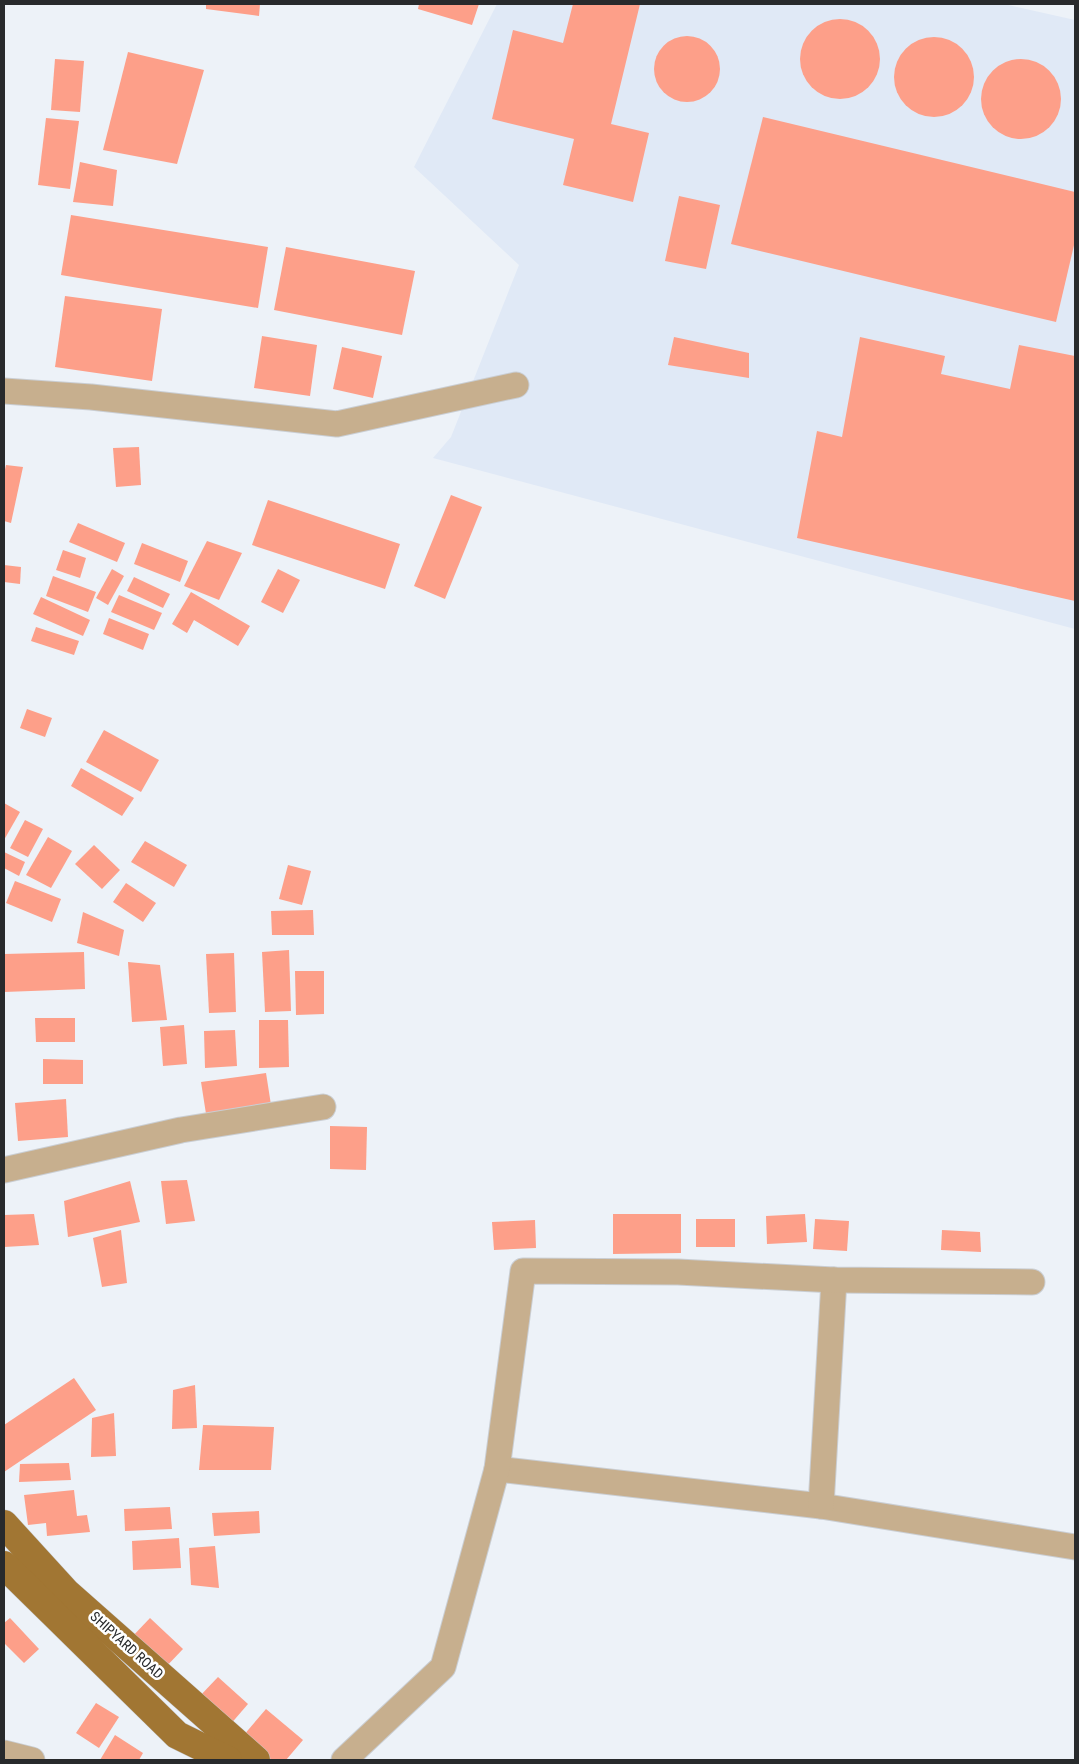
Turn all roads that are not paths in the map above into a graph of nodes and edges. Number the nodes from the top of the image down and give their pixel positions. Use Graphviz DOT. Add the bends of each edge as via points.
graph roads {
  1 [pos="516,385"];
  2 [pos="4,391"];
  3 [pos="323,1107"];
  4 [pos="4,1170"];
  5 [pos="834,1280"];
  6 [pos="1032,1282"];
  7 [pos="497,1469"];
  8 [pos="821,1506"];
  9 [pos="4,1524"];
  10 [pos="1075,1547"];
  11 [pos="4,1565"];
  12 [pos="4,1754"];
  13 [pos="32,1760"];
  14 [pos="228,1760"];
  15 [pos="256,1760"];
  16 [pos="344,1760"];
  1 -- 2 [label="street" via="337,424 91,397"];
  3 -- 4 [label="street" via="181,1130"];
  5 -- 6 [label="street"];
  5 -- 7 [label="street" via="678,1272 523,1271"];
  5 -- 8 [label="street"];
  7 -- 8 [label="street"];
  7 -- 16 [label="street" via="443,1667"];
  8 -- 10 [label="street"];
  9 -- 15 [label="main road, SHIPYARD ROAD" via="66,1592"];
  11 -- 14 [label="main road, SHIPYARD ROAD" via="177,1736"];
  12 -- 13 [label="street"];
}
